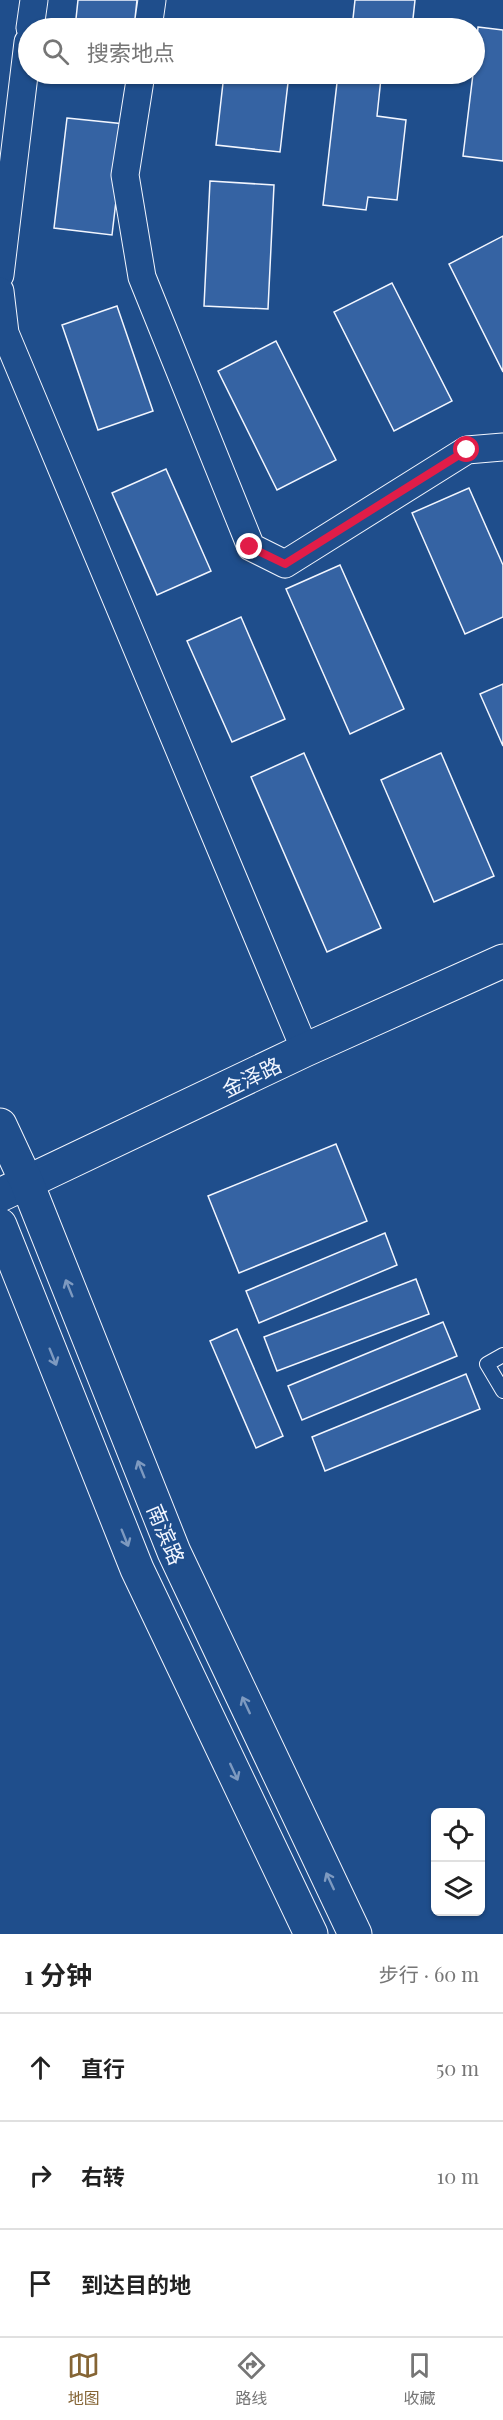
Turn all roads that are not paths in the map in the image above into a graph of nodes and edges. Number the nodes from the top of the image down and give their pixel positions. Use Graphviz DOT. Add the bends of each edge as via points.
graph roads {
  1 [pos="34,0"];
  2 [pos="152,0"];
  3 [pos="31,18"];
  4 [pos="149,18"];
  5 [pos="23,84"];
  6 [pos="140,84"];
  7 [pos="0,275"];
  8 [pos="0,291"];
  9 [pos="503,447"];
  10 [pos="503,961"];
  11 [pos="305,1050"];
  12 [pos="0,1125"];
  13 [pos="13,1189"];
  14 [pos="0,1225"];
  15 [pos="503,1355"];
  16 [pos="503,1391"];
  17 [pos="310,1934"];
  18 [pos="355,1934"];
  1 -- 3 [label="street"];
  2 -- 4 [label="street"];
  5 -- 7 [label="street"];
  6 -- 9 [label="street" via="126,175 142,277 250,547 285,564 467,450"];
  8 -- 11 [label="street" via="5,333"];
  10 -- 11 [label="main road, 金泽路"];
  11 -- 13 [label="main road, 金泽路"];
  12 -- 13 [label="main road, 南滨路"];
  18 -- 13 [label="main road, 南滨路, one-way" via="174,1552"];
  14 -- 17 [label="main road, 南滨路, one-way" via="137,1569"];
  15 -- 16 [label="lane" via="487,1364"];
}
